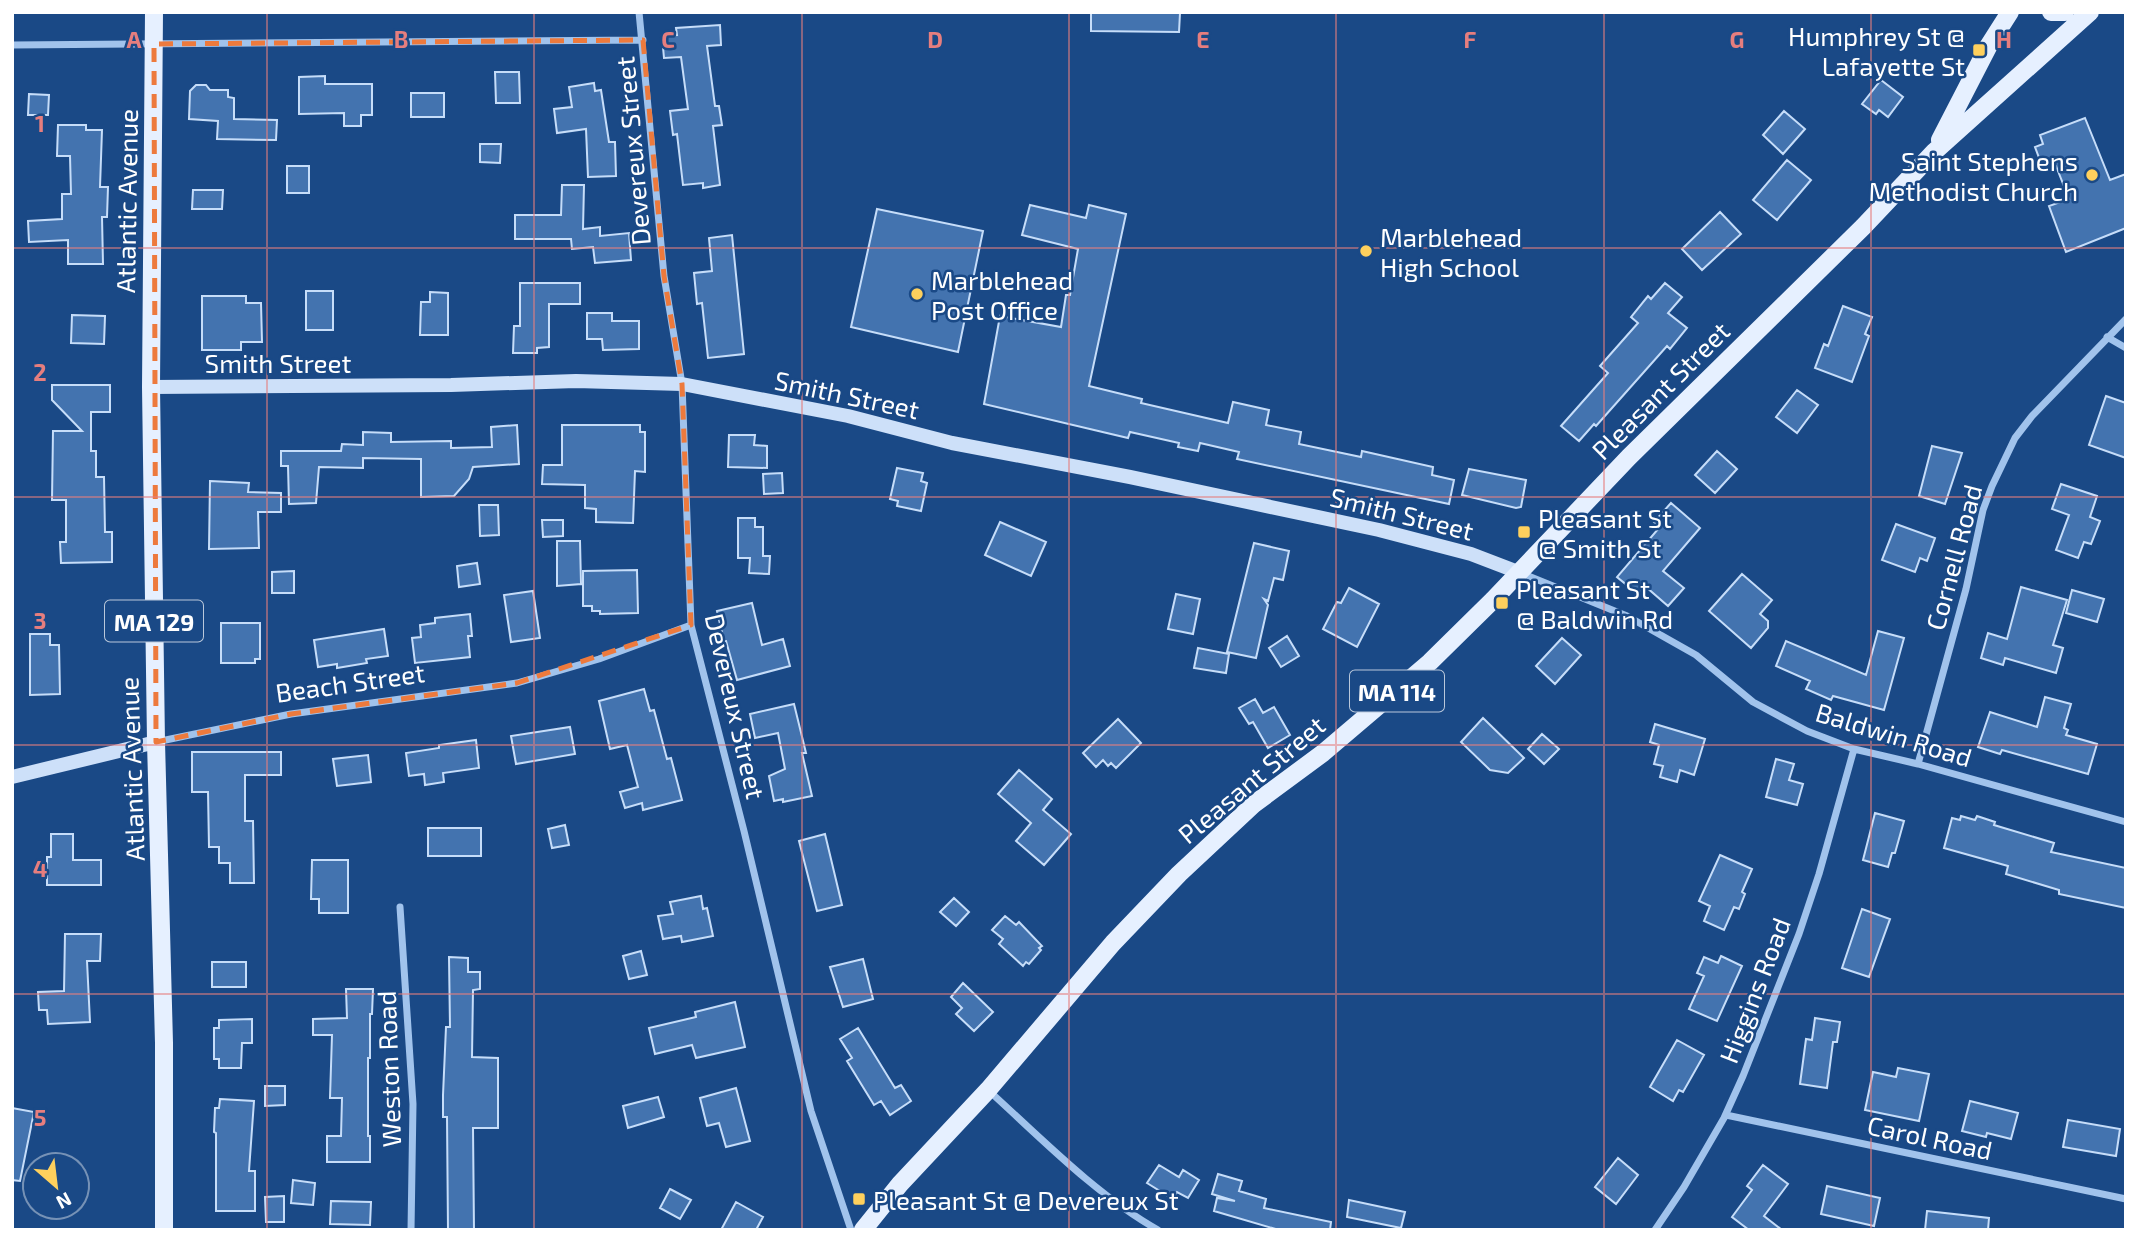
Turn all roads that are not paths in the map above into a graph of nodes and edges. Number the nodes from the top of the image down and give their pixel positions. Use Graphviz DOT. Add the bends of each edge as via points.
graph roads {
  1 [pos="154,12"];
  2 [pos="639,12"];
  3 [pos="2010,12"];
  4 [pos="2051,12"];
  5 [pos="2065,12"];
  6 [pos="2090,12"];
  7 [pos="643,40"];
  8 [pos="154,44"];
  9 [pos="12,45"];
  10 [pos="1934,152"];
  11 [pos="2126,319"];
  12 [pos="2107,337"];
  13 [pos="2126,348"];
  14 [pos="682,384"];
  15 [pos="151,387"];
  16 [pos="1518,572"];
  17 [pos="691,625"];
  18 [pos="156,742"];
  19 [pos="1854,749"];
  20 [pos="1918,764"];
  21 [pos="12,777"];
  22 [pos="2126,822"];
  23 [pos="400,907"];
  24 [pos="988,1090"];
  25 [pos="1726,1115"];
  26 [pos="2126,1199"];
  27 [pos="164,1230"];
  28 [pos="411,1230"];
  29 [pos="850,1230"];
  30 [pos="863,1230"];
  31 [pos="1158,1230"];
  32 [pos="1655,1230"];
  1 -- 8 [label="main road, Atlantic Avenue / MA 129"];
  2 -- 7 [label="street, Devereux Street"];
  3 -- 10 [label="main road"];
  4 -- 5 [label="main road"];
  6 -- 10 [label="main road, MA 114"];
  7 -- 8 [label="street"];
  7 -- 14 [label="street, Devereux Street" via="664,276"];
  8 -- 9 [label="street"];
  8 -- 15 [label="main road, Atlantic Avenue / MA 129"];
  10 -- 16 [label="main road, Pleasant Street / MA 114"];
  11 -- 12 [label="street, Cornell Road"];
  12 -- 13 [label="street"];
  12 -- 20 [label="street, Cornell Road" via="2015,438 1992,486"];
  14 -- 15 [label="street, Smith Street" via="576,381"];
  14 -- 16 [label="street, Smith Street" via="1379,530 1471,554"];
  14 -- 17 [label="street, Devereux Street"];
  15 -- 18 [label="main road, Atlantic Avenue / MA 129"];
  16 -- 19 [label="street, Baldwin Road" via="1627,616 1696,655 1753,702 1807,731"];
  16 -- 24 [label="main road, Pleasant Street / MA 114" via="1430,662 1323,753 1254,804 1179,874 1113,943"];
  17 -- 18 [label="street, Beach Street" via="517,684 291,714"];
  17 -- 29 [label="street, Devereux Street" via="811,1111"];
  18 -- 21 [label="street, Beach Street"];
  18 -- 27 [label="main road, Atlantic Avenue / MA 129"];
  19 -- 20 [label="street, Baldwin Road"];
  19 -- 25 [label="street, Higgins Road" via="1803,922"];
  20 -- 22 [label="street, Baldwin Road"];
  23 -- 28 [label="street, Weston Road" via="413,1104"];
  24 -- 30 [label="main road, Pleasant Street / MA 114"];
  24 -- 31 [label="street" via="1066,1161"];
  25 -- 26 [label="street, Carol Road"];
  25 -- 32 [label="street, Higgins Road"];
}
